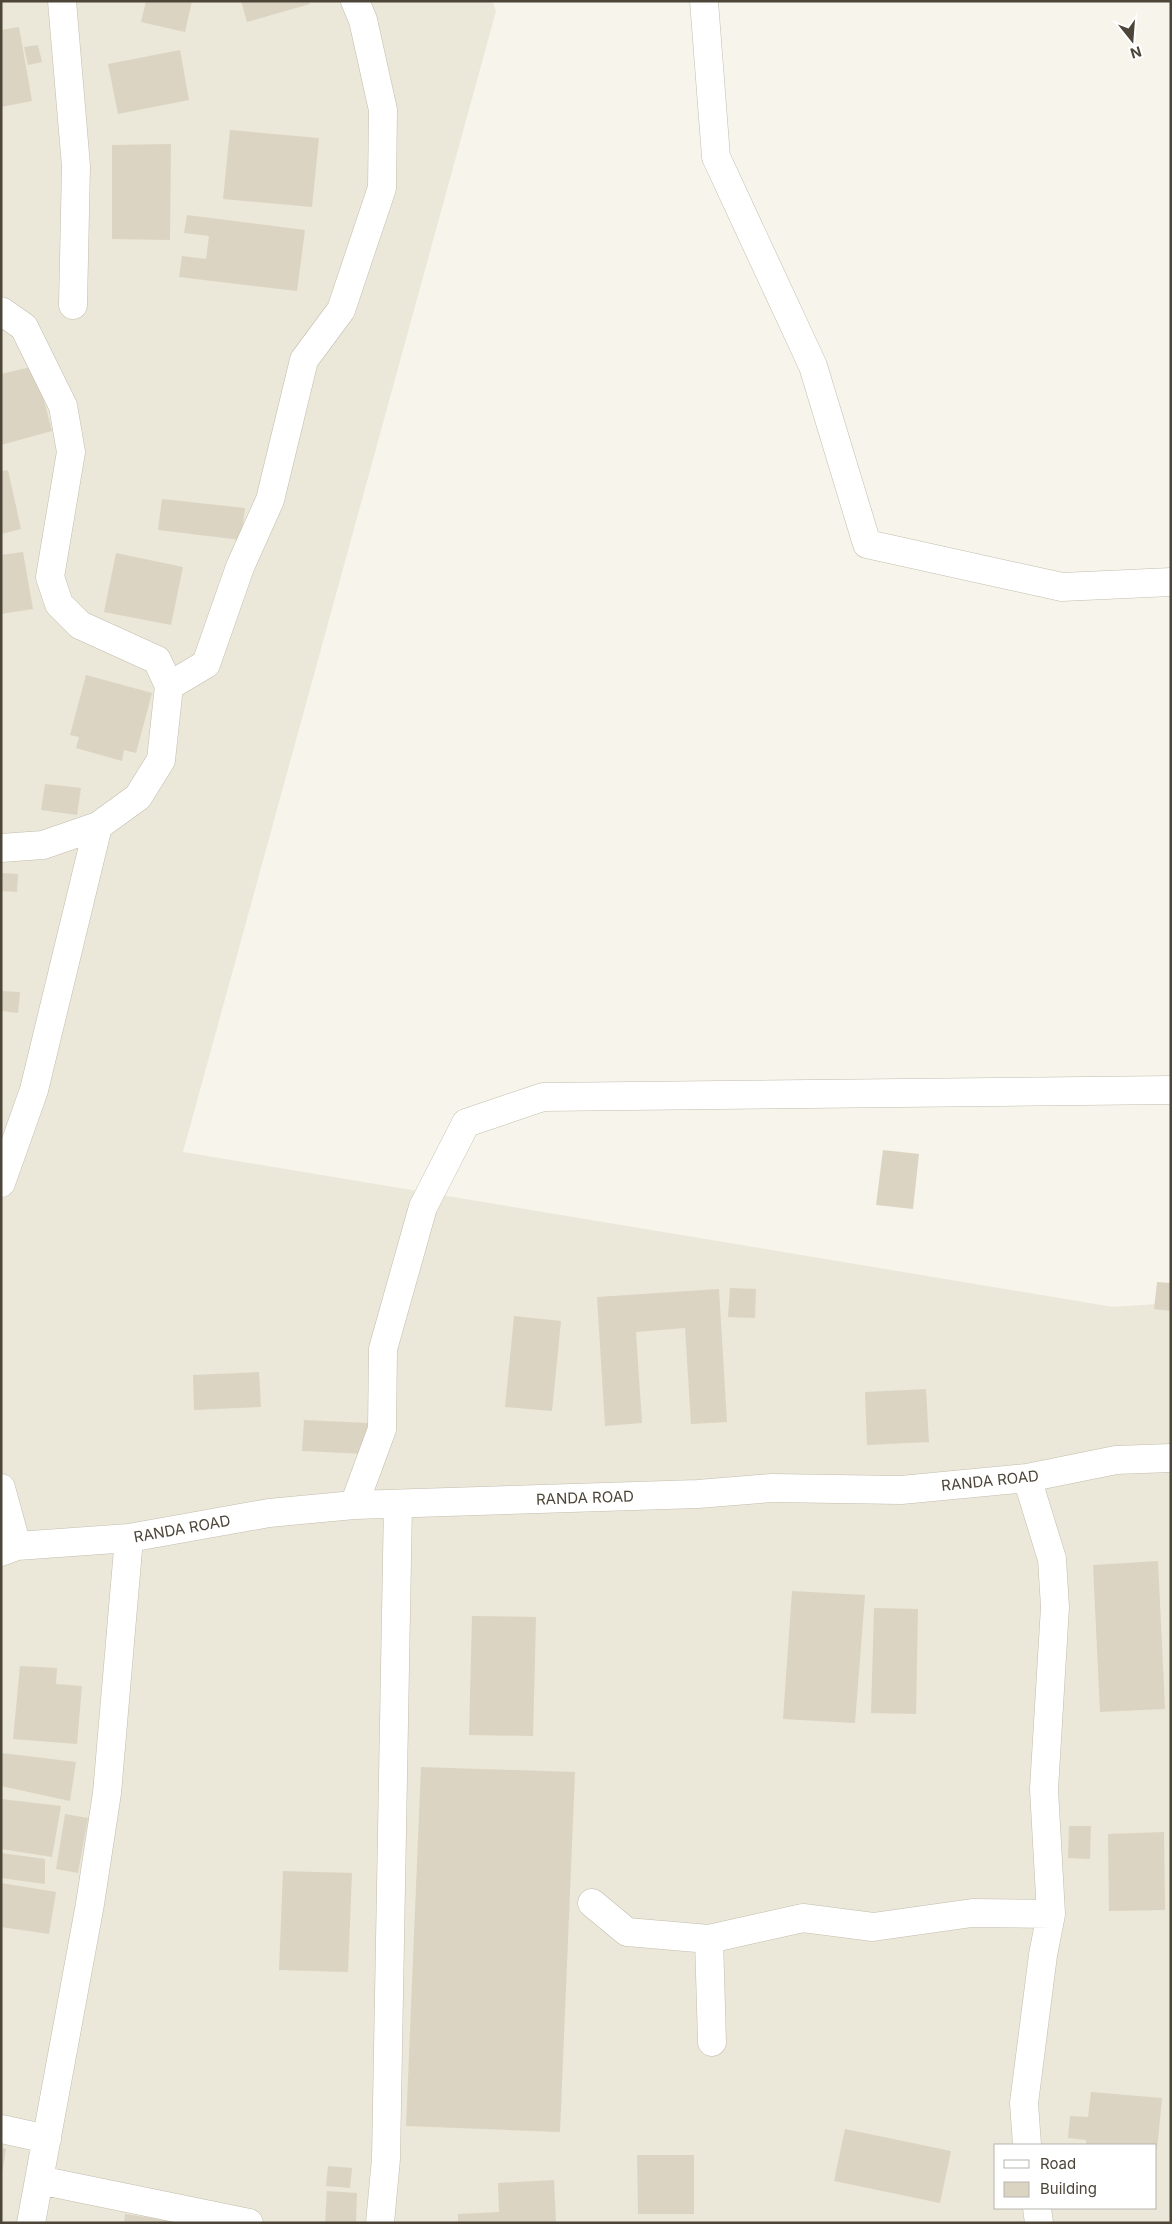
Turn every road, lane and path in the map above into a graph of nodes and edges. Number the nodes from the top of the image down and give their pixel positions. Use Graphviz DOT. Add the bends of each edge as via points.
graph roads {
  1 [pos="62,1"];
  2 [pos="355,1"];
  3 [pos="704,1"];
  4 [pos="73,305"];
  5 [pos="1,311"];
  6 [pos="1171,582"];
  7 [pos="169,686"];
  8 [pos="98,826"];
  9 [pos="1,848"];
  10 [pos="1171,1090"];
  11 [pos="1,1183"];
  12 [pos="1171,1458"];
  13 [pos="1027,1478"];
  14 [pos="1,1488"];
  15 [pos="398,1504"];
  16 [pos="354,1505"];
  17 [pos="129,1538"];
  18 [pos="9,1549"];
  19 [pos="592,1904"];
  20 [pos="1051,1914"];
  21 [pos="709,1939"];
  22 [pos="712,2042"];
  23 [pos="1,2129"];
  24 [pos="47,2139"];
  25 [pos="1027,2144"];
  26 [pos="39,2180"];
  27 [pos="1037,2209"];
  28 [pos="31,2223"];
  29 [pos="249,2223"];
  30 [pos="380,2223"];
  31 [pos="1039,2223"];
  1 -- 4 [label="street" via="76,166"];
  2 -- 7 [label="street" via="383,110 382,188 341,310 304,360 270,500 240,567 206,664"];
  3 -- 6 [label="street" via="716,157 813,366 867,544 1062,587"];
  5 -- 7 [label="street" via="24,327 64,406 71,452 50,577 59,604 80,625 157,660"];
  7 -- 8 [label="street" via="161,760 138,797"];
  8 -- 9 [label="street" via="43,845"];
  8 -- 11 [label="street" via="34,1090"];
  10 -- 16 [label="street" via="543,1096 466,1123 423,1207 383,1349 382,1429"];
  12 -- 13 [label="street, RANDA ROAD" via="1116,1460"];
  13 -- 15 [label="street, RANDA ROAD" via="901,1490 772,1488 698,1494"];
  13 -- 20 [label="street" via="1052,1558 1055,1607 1044,1789"];
  14 -- 18 [label="street"];
  15 -- 16 [label="street, RANDA ROAD"];
  15 -- 30 [label="street" via="386,2159"];
  16 -- 17 [label="street, RANDA ROAD" via="269,1513"];
  17 -- 18 [label="street, RANDA ROAD"];
  17 -- 24 [label="street" via="107,1793"];
  19 -- 21 [label="street" via="627,1932"];
  20 -- 21 [label="street" via="972,1913 873,1927 803,1918"];
  20 -- 25 [label="street" via="1024,2103"];
  21 -- 22 [label="street"];
  23 -- 24 [label="street"];
  24 -- 26 [label="street"];
  26 -- 28 [label="street"];
  26 -- 29 [label="street"];
  27 -- 31 [label="street"];
}
